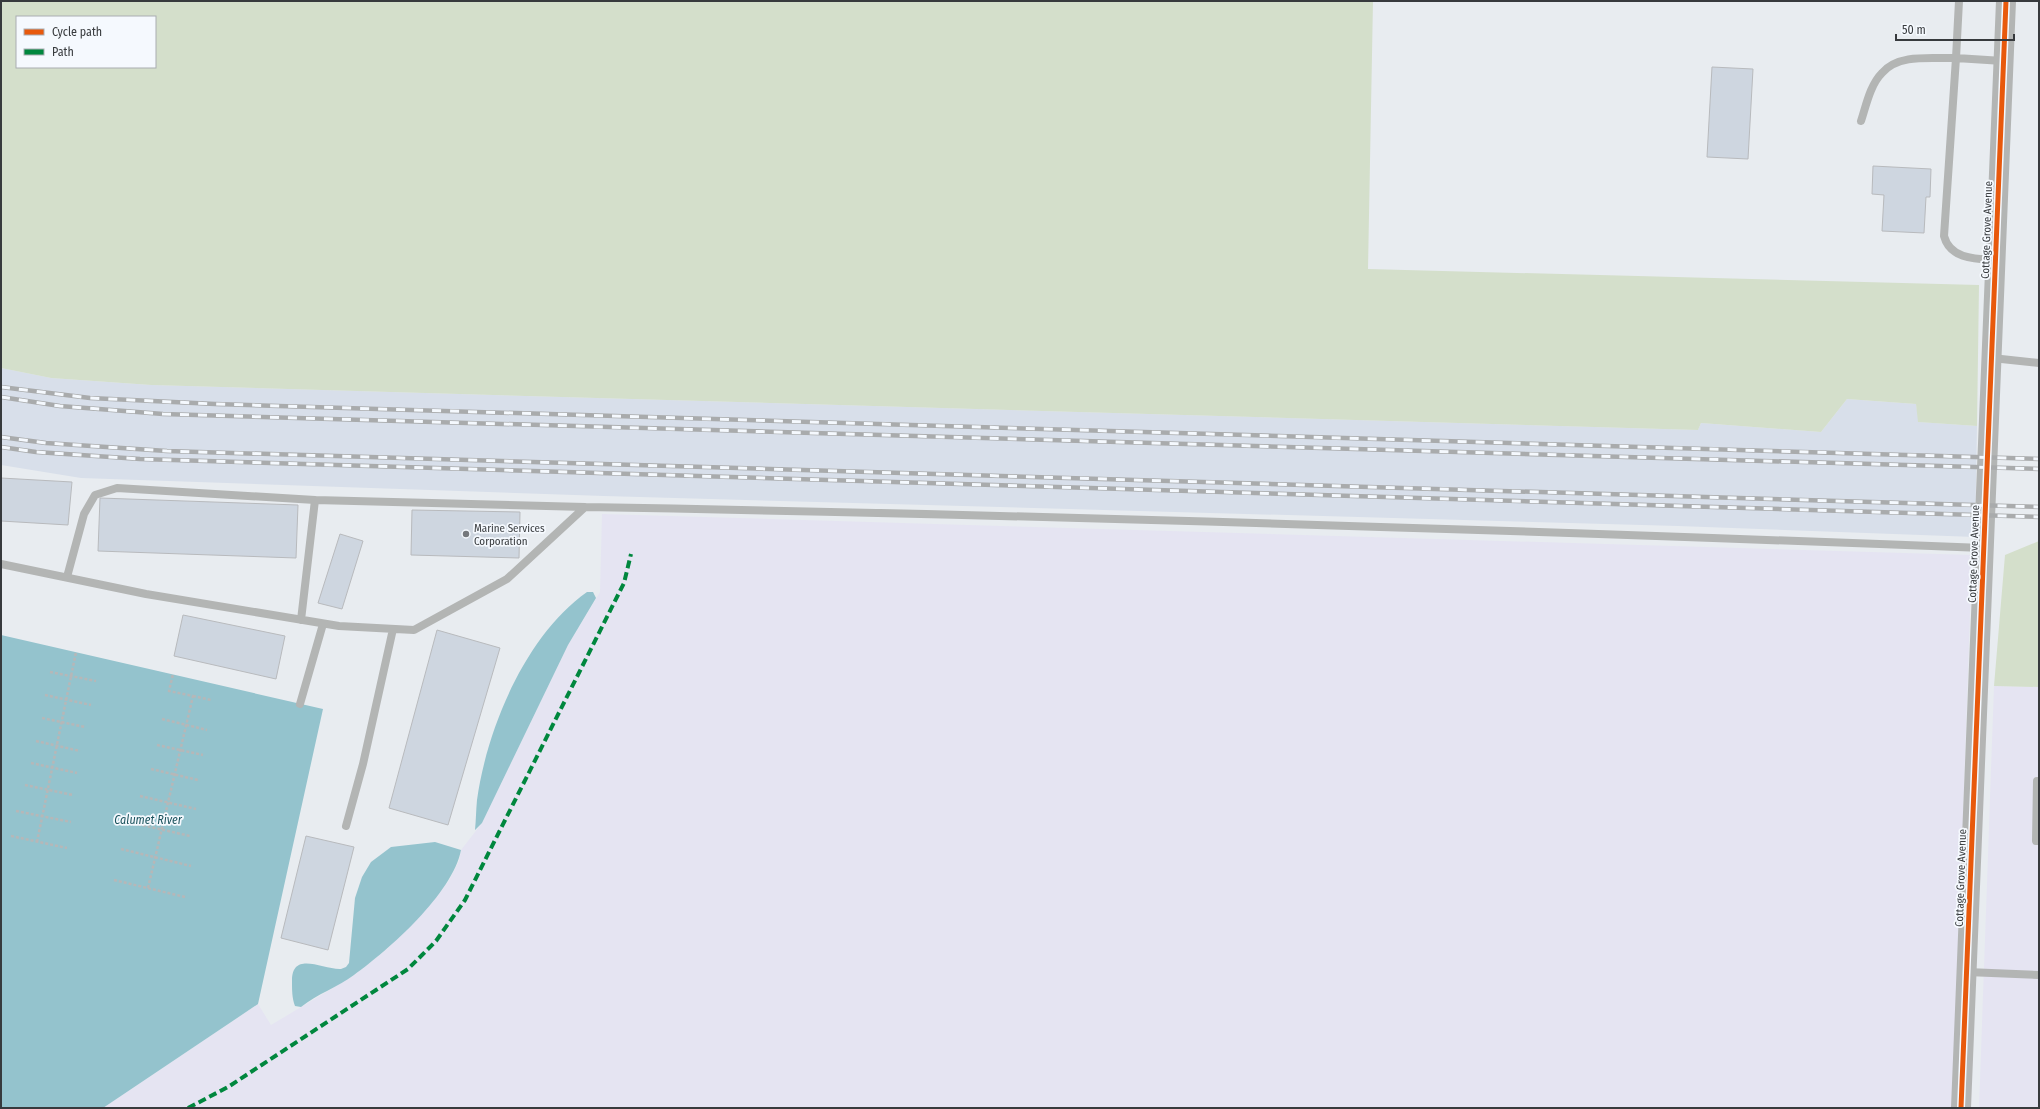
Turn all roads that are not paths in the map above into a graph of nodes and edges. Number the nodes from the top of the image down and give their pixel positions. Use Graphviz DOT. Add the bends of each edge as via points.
graph roads {
  1 [pos="1959,1"];
  2 [pos="2006,1"];
  3 [pos="1956,58"];
  4 [pos="2003,61"];
  5 [pos="1861,121"];
  6 [pos="1996,260"];
  7 [pos="1992,358"];
  8 [pos="2039,363"];
  9 [pos="315,500"];
  10 [pos="585,507"];
  11 [pos="1984,548"];
  12 [pos="1,564"];
  13 [pos="67,577"];
  14 [pos="301,620"];
  15 [pos="323,624"];
  16 [pos="394,629"];
  17 [pos="300,704"];
  18 [pos="2039,781"];
  19 [pos="346,826"];
  20 [pos="2039,841"];
  21 [pos="1967,972"];
  22 [pos="2039,975"];
  23 [pos="1961,1108"];
  1 -- 3 [label="lane"];
  2 -- 4 [label="street, Cottage Grove Avenue"];
  3 -- 4 [label="lane"];
  3 -- 5 [label="lane" via="1919,58 1887,68 1873,87"];
  3 -- 6 [label="lane" via="1944,236 1946,244 1958,255"];
  4 -- 6 [label="street, Cottage Grove Avenue"];
  6 -- 7 [label="street, Cottage Grove Avenue"];
  7 -- 8 [label="lane"];
  7 -- 11 [label="street, Cottage Grove Avenue"];
  9 -- 10 [label="lane"];
  9 -- 13 [label="lane" via="117,488 95,495 84,514"];
  9 -- 14 [label="lane"];
  10 -- 11 [label="lane" via="1371,526"];
  10 -- 16 [label="lane" via="507,579 414,630"];
  11 -- 21 [label="street, Cottage Grove Avenue"];
  12 -- 13 [label="lane"];
  13 -- 14 [label="lane" via="146,594"];
  14 -- 15 [label="lane"];
  15 -- 16 [label="lane"];
  15 -- 17 [label="lane"];
  16 -- 19 [label="lane"];
  18 -- 20 [label="lane" via="2036,841"];
  21 -- 22 [label="lane"];
  21 -- 23 [label="street, Cottage Grove Avenue"];
}
